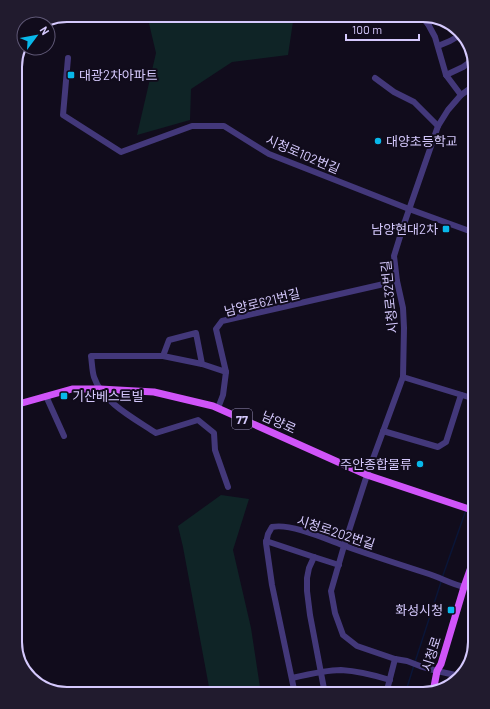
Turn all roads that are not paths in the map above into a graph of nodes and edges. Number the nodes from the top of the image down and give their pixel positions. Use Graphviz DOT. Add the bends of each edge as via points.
graph roads {
  1 [pos="428,24"];
  2 [pos="457,37"];
  3 [pos="438,46"];
  4 [pos="68,58"];
  5 [pos="468,64"];
  6 [pos="446,75"];
  7 [pos="375,78"];
  8 [pos="468,90"];
  9 [pos="461,95"];
  10 [pos="438,126"];
  11 [pos="409,209"];
  12 [pos="468,230"];
  13 [pos="397,282"];
  14 [pos="163,356"];
  15 [pos="202,364"];
  16 [pos="226,372"];
  17 [pos="403,377"];
  18 [pos="100,389"];
  19 [pos="460,395"];
  20 [pos="46,396"];
  21 [pos="468,397"];
  22 [pos="22,403"];
  23 [pos="218,408"];
  24 [pos="383,431"];
  25 [pos="64,436"];
  26 [pos="367,475"];
  27 [pos="228,487"];
  28 [pos="468,509"];
  29 [pos="266,541"];
  30 [pos="344,546"];
  31 [pos="314,557"];
  32 [pos="339,565"];
  33 [pos="468,576"];
  34 [pos="464,588"];
  35 [pos="395,659"];
  36 [pos="437,671"];
  37 [pos="321,672"];
  38 [pos="454,675"];
  39 [pos="292,678"];
  40 [pos="390,680"];
  41 [pos="434,685"];
  42 [pos="293,687"];
  43 [pos="324,687"];
  44 [pos="388,687"];
  1 -- 3 [label="street"];
  2 -- 3 [label="street"];
  3 -- 6 [label="street"];
  4 -- 11 [label="street, 시청로102번길" via="63,115 121,152 192,126 224,126 269,154"];
  5 -- 6 [label="street"];
  6 -- 9 [label="street"];
  7 -- 10 [label="street" via="414,102"];
  8 -- 9 [label="street, 시청로32번길"];
  9 -- 10 [label="street, 시청로32번길"];
  10 -- 11 [label="street, 시청로32번길"];
  11 -- 12 [label="street, 시청로102번길"];
  11 -- 13 [label="street, 시청로32번길" via="394,256"];
  13 -- 16 [label="street, 남양로621번길" via="222,321 216,329"];
  13 -- 17 [label="street, 시청로32번길" via="403,308"];
  14 -- 15 [label="street"];
  14 -- 15 [label="street" via="169,340 196,334"];
  14 -- 18 [label="street" via="91,356 94,377"];
  15 -- 16 [label="street"];
  16 -- 23 [label="street" via="223,395"];
  17 -- 19 [label="street"];
  17 -- 24 [label="street, 시청로32번길"];
  18 -- 20 [label="main road, 남양로 / 77" via="72,389"];
  18 -- 23 [label="main road, 남양로 / 77" via="154,392"];
  18 -- 27 [label="street" via="112,403 156,433 198,420 214,433 215,450"];
  19 -- 21 [label="street"];
  19 -- 24 [label="street" via="446,442 438,447"];
  20 -- 22 [label="main road, 남양로 / 77"];
  20 -- 25 [label="street"];
  23 -- 26 [label="main road, 남양로 / 77"];
  24 -- 26 [label="street, 시청로32번길"];
  26 -- 28 [label="main road, 남양로 / 77"];
  26 -- 30 [label="street, 시청로32번길"];
  29 -- 30 [label="street, 시청로202번길" via="272,526 279,525 312,533"];
  29 -- 31 [label="street"];
  29 -- 39 [label="street" via="272,585"];
  30 -- 32 [label="street, 시청로32번길"];
  30 -- 34 [label="street, 시청로202번길"];
  31 -- 32 [label="street"];
  31 -- 37 [label="street" via="309,568 307,591"];
  32 -- 35 [label="street, 시청로32번길" via="331,591 343,635 357,646"];
  33 -- 34 [label="main road, 시청로"];
  34 -- 36 [label="main road, 시청로"];
  35 -- 36 [label="street, 시청로32번길"];
  35 -- 40 [label="street"];
  36 -- 38 [label="street, 시청로32번길"];
  36 -- 41 [label="main road, 시청로"];
  37 -- 39 [label="street"];
  37 -- 40 [label="street" via="340,670"];
  37 -- 43 [label="street"];
  39 -- 42 [label="street"];
  40 -- 44 [label="street"];
}
